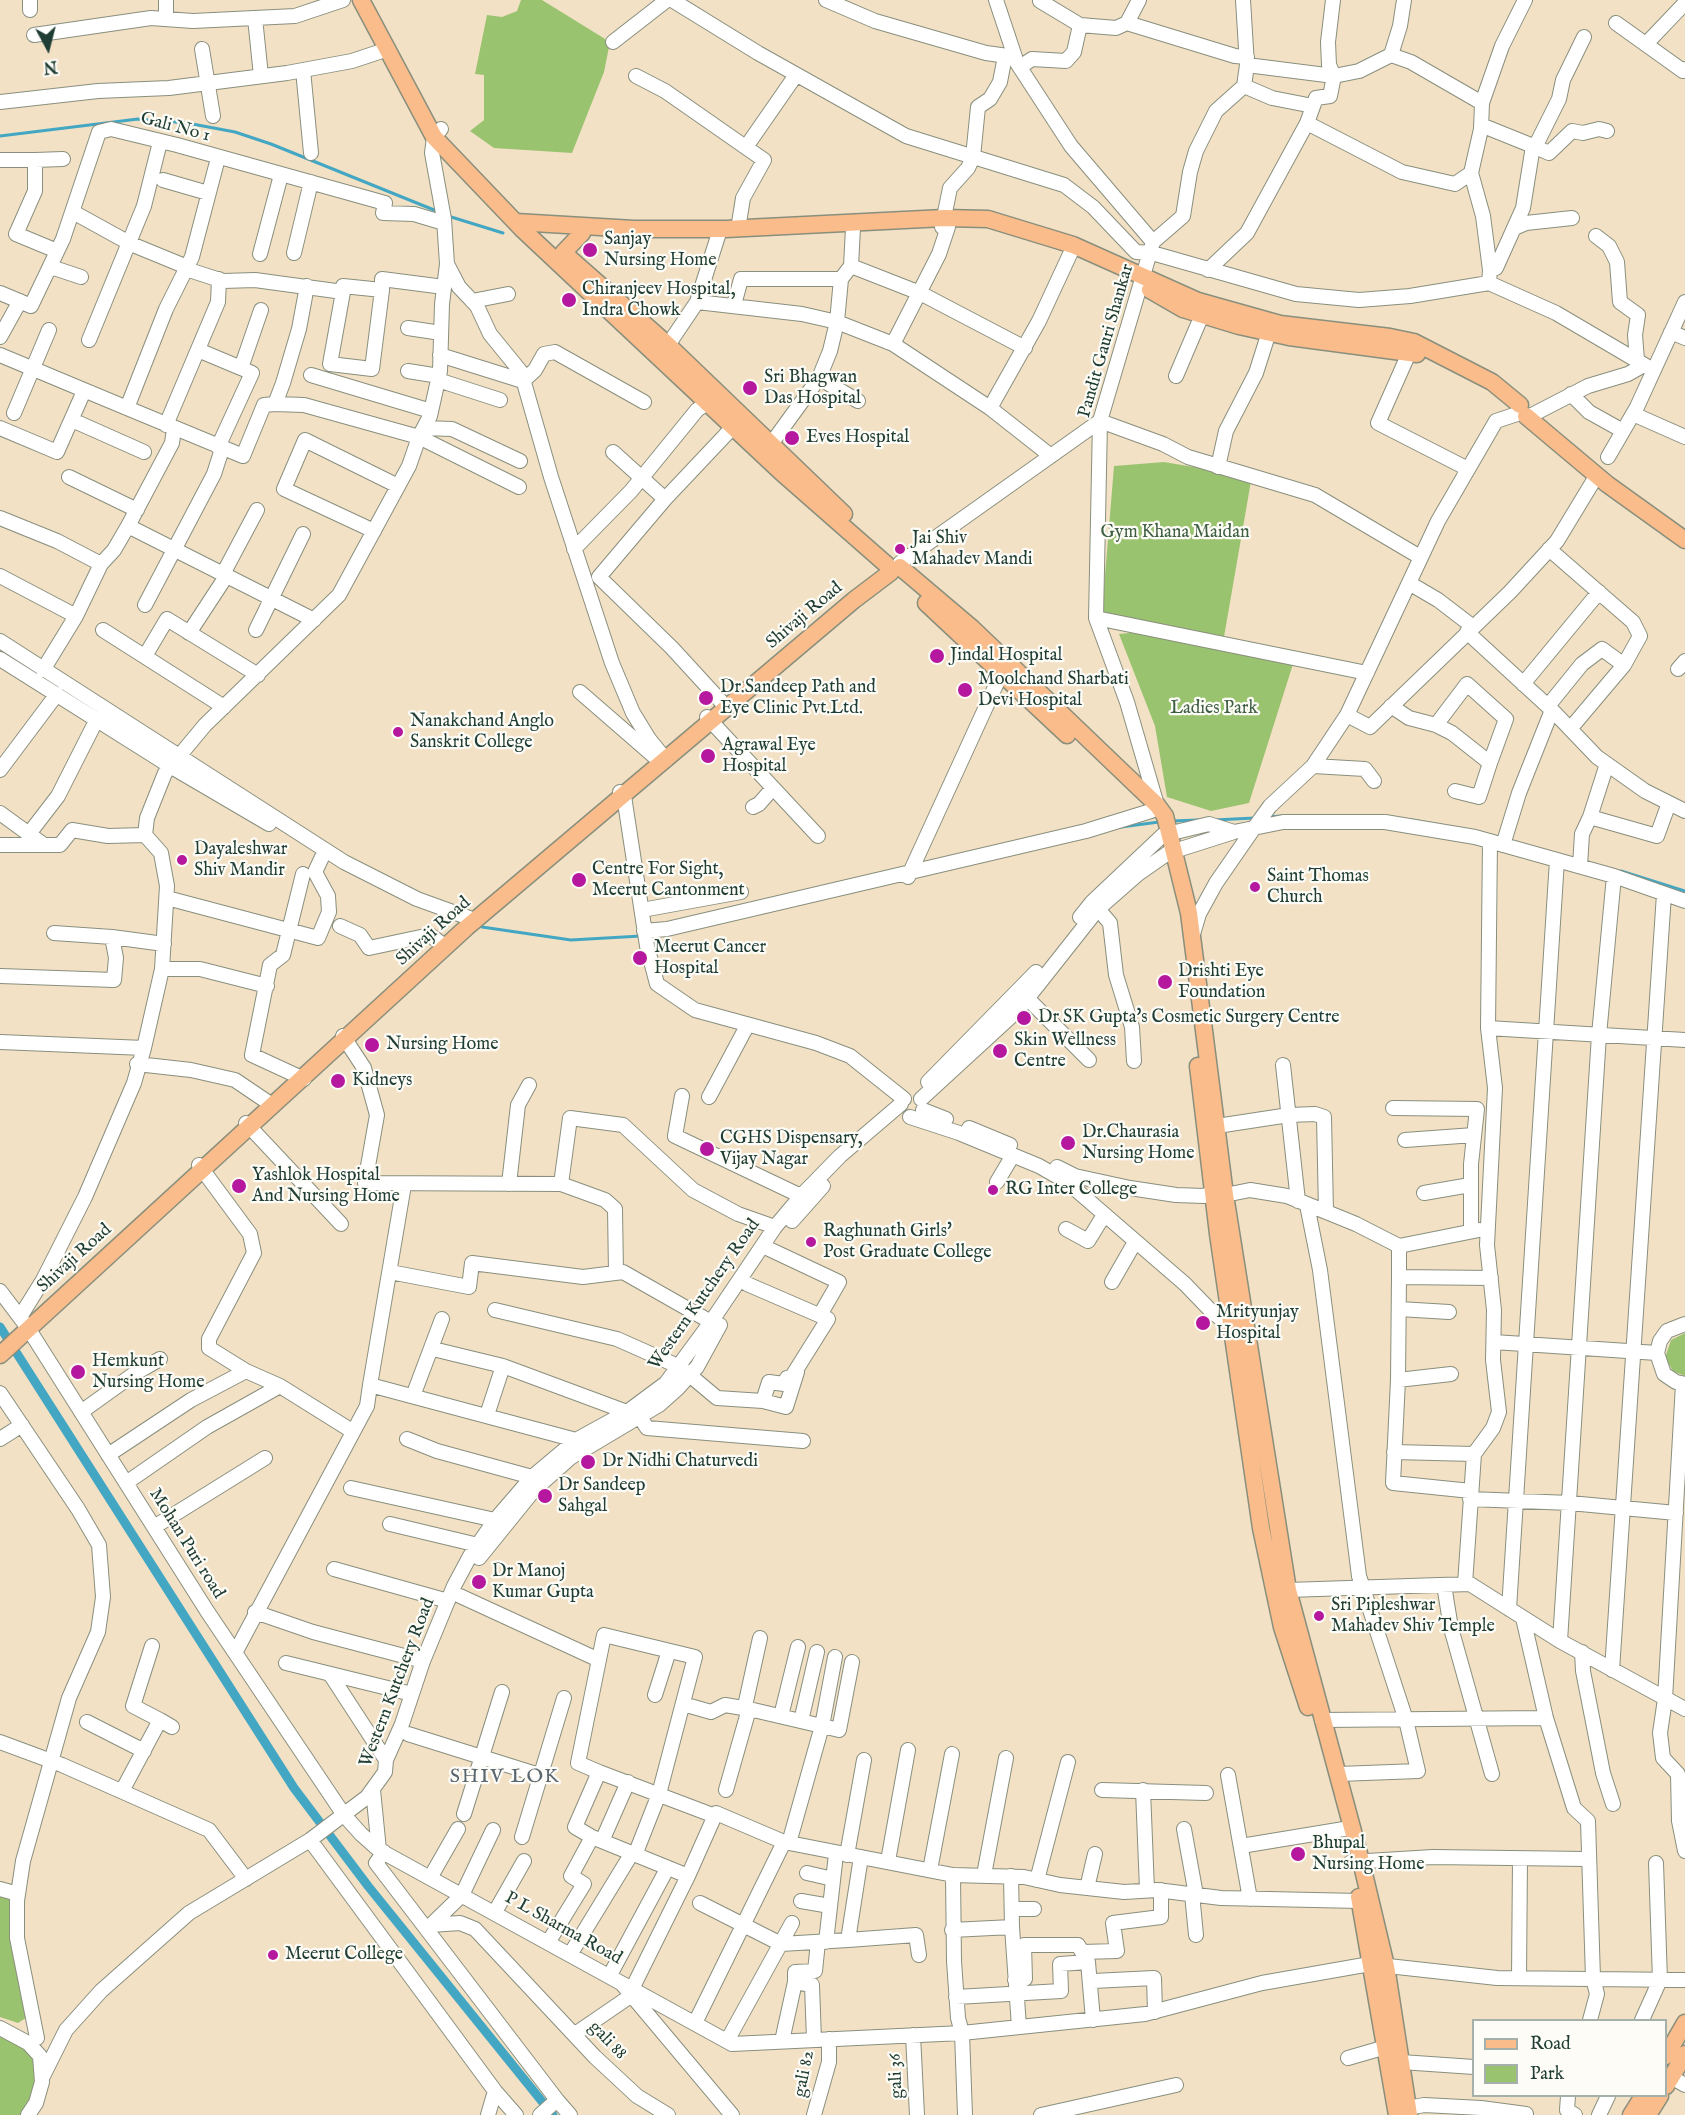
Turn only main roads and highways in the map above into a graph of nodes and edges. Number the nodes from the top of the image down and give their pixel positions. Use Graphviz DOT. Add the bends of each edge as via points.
graph roads {
  1 [pos="361,0"];
  2 [pos="372,0"];
  3 [pos="438,133"];
  4 [pos="945,224"];
  5 [pos="526,226"];
  6 [pos="582,233"];
  7 [pos="564,253"];
  8 [pos="1144,281"];
  9 [pos="1186,303"];
  10 [pos="1412,347"];
  11 [pos="767,449"];
  12 [pos="1685,540"];
  13 [pos="893,567"];
  14 [pos="1161,821"];
  15 [pos="1172,852"];
  16 [pos="468,923"];
  17 [pos="345,1038"];
  18 [pos="302,1077"];
  19 [pos="248,1126"];
  20 [pos="1219,1193"];
  21 [pos="1238,1325"];
  22 [pos="21,1327"];
  23 [pos="0,1347"];
  24 [pos="0,1355"];
  25 [pos="1356,1862"];
  26 [pos="1378,1965"];
  27 [pos="1685,2023"];
  28 [pos="1667,2053"];
  29 [pos="1685,2054"];
  30 [pos="1674,2083"];
  31 [pos="1642,2097"];
  32 [pos="1659,2097"];
  33 [pos="1405,2112"];
  34 [pos="1631,2115"];
  35 [pos="1648,2115"];
  1 -- 3 [label="main road"];
  2 -- 3 [label="main road"];
  3 -- 5 [label="main road"];
  4 -- 5 [label="main road" via="738,229"];
  4 -- 6 [label="main road" via="718,236"];
  4 -- 8 [label="main road" via="1030,237"];
  4 -- 8 [label="main road" via="988,219 1073,245"];
  5 -- 6 [label="main road"];
  5 -- 7 [label="main road"];
  5 -- 11 [label="main road" via="707,403 733,427"];
  6 -- 7 [label="main road"];
  7 -- 11 [label="main road" via="668,345"];
  8 -- 9 [label="main road"];
  9 -- 10 [label="main road" via="1280,324 1390,337"];
  9 -- 10 [label="main road" via="1202,315 1269,333"];
  10 -- 12 [label="main road" via="1521,413"];
  11 -- 13 [label="main road"];
  13 -- 14 [label="main road" via="1000,674"];
  13 -- 14 [label="main road" via="972,628"];
  13 -- 16 [label="main road, Shivaji Road"];
  14 -- 15 [label="main road"];
  15 -- 20 [label="main road"];
  15 -- 20 [label="main road" via="1192,934 1216,1126"];
  16 -- 17 [label="main road, Shivaji Road"];
  16 -- 17 [label="main road"];
  17 -- 18 [label="main road, Shivaji Road"];
  18 -- 19 [label="main road, Shivaji Road"];
  18 -- 19 [label="main road" via="269,1102"];
  19 -- 22 [label="main road, Shivaji Road"];
  20 -- 21 [label="main road"];
  21 -- 25 [label="main road" via="1288,1590 1339,1774"];
  21 -- 25 [label="main road" via="1261,1528 1280,1618"];
  22 -- 23 [label="main road"];
  22 -- 24 [label="main road"];
  25 -- 26 [label="main road"];
  25 -- 26 [label="main road" via="1360,1901"];
  26 -- 33 [label="main road" via="1401,2062"];
  26 -- 33 [label="main road" via="1386,2047"];
  27 -- 28 [label="main road"];
  29 -- 30 [label="main road"];
  31 -- 34 [label="main road"];
  32 -- 35 [label="main road"];
}
